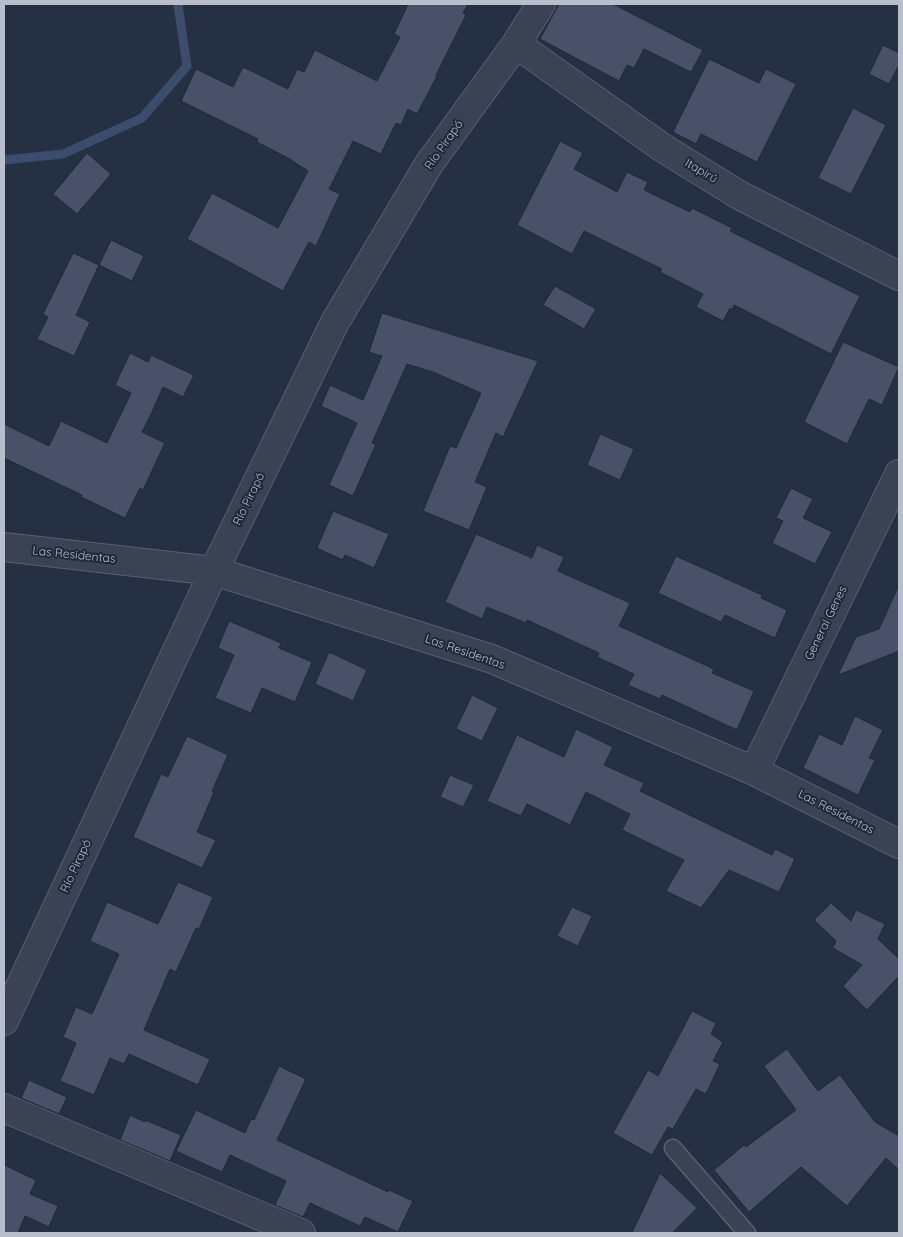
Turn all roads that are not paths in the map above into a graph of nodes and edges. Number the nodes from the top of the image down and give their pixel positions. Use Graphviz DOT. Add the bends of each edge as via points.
graph roads {
  1 [pos="541,4"];
  2 [pos="516,44"];
  3 [pos="899,276"];
  4 [pos="899,474"];
  5 [pos="4,548"];
  6 [pos="214,571"];
  7 [pos="754,771"];
  8 [pos="899,844"];
  9 [pos="4,1021"];
  10 [pos="4,1108"];
  11 [pos="673,1148"];
  12 [pos="301,1233"];
  13 [pos="747,1233"];
  1 -- 2 [label="street, Río Pirapó"];
  2 -- 3 [label="street, Itapirú" via="663,148 739,195"];
  2 -- 6 [label="street, Río Pirapó" via="429,164 335,322"];
  4 -- 7 [label="street, General Genes"];
  5 -- 6 [label="street, Las Residentas"];
  6 -- 7 [label="street, Las Residentas" via="492,659"];
  6 -- 9 [label="street, Río Pirapó"];
  7 -- 8 [label="street, Las Residentas"];
  10 -- 12 [label="street"];
  11 -- 13 [label="lane"];
}
